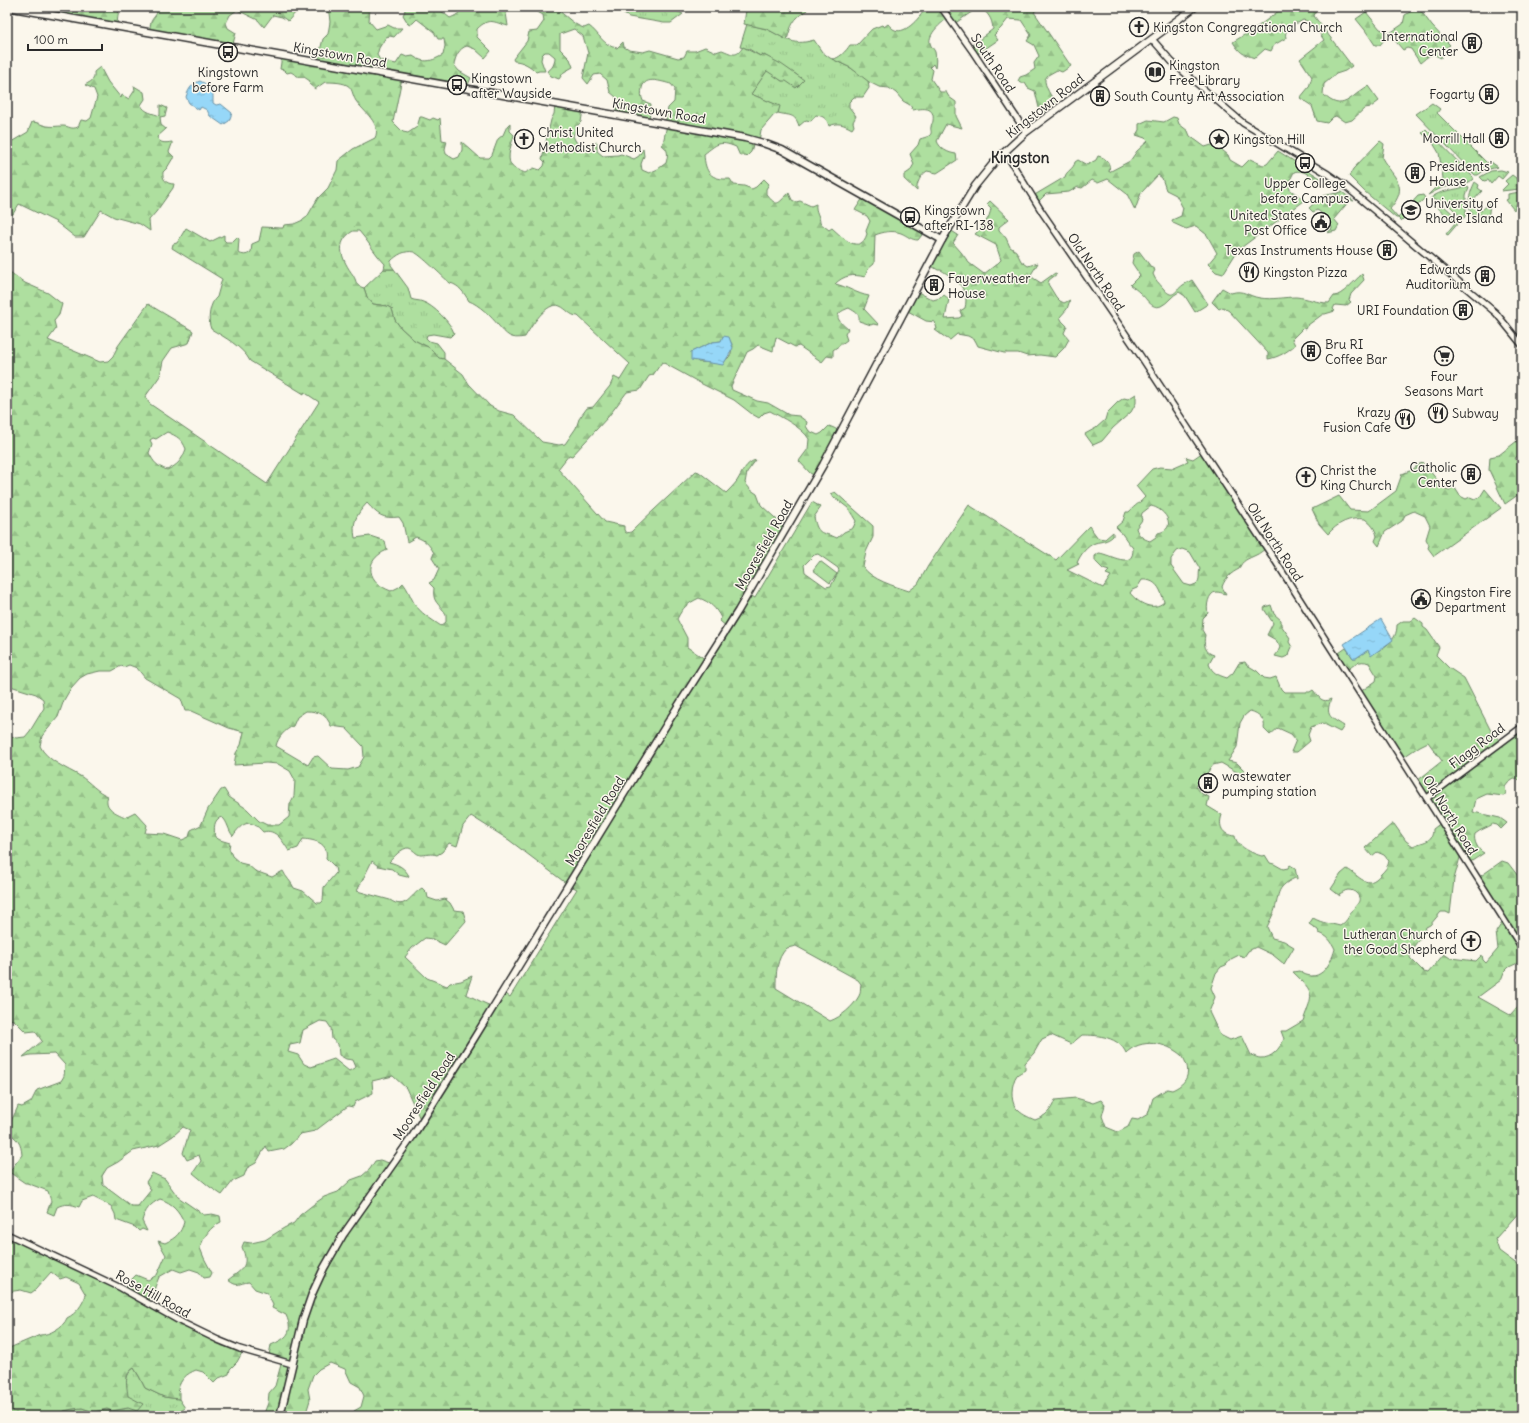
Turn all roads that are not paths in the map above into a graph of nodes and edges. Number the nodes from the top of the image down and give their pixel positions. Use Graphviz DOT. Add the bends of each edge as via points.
graph roads {
  1 [pos="7,7"];
  2 [pos="941,7"];
  3 [pos="1195,7"];
  4 [pos="1152,39"];
  5 [pos="1026,132"];
  6 [pos="1005,152"];
  7 [pos="942,240"];
  8 [pos="1522,345"];
  9 [pos="1522,727"];
  10 [pos="1427,798"];
  11 [pos="1522,948"];
  12 [pos="7,1234"];
  13 [pos="292,1364"];
  14 [pos="280,1416"];
  1 -- 7 [label="main road, Kingstown Road" via="751,140 782,150"];
  2 -- 5 [label="street, South Road"];
  3 -- 4 [label="main road, Kingstown Road"];
  4 -- 5 [label="main road, Kingstown Road"];
  4 -- 8 [label="street" via="1172,62 1243,123 1344,185 1496,313"];
  5 -- 6 [label="main road, Kingstown Road"];
  6 -- 7 [label="main road, Kingstown Road" via="974,186"];
  6 -- 10 [label="street, Old North Road" via="1042,212 1283,573"];
  7 -- 13 [label="main road, Mooresfield Road" via="824,465 738,611 470,1046 412,1137 343,1235 312,1294"];
  9 -- 10 [label="street, Flagg Road"];
  10 -- 11 [label="street, Old North Road"];
  12 -- 13 [label="street, Rose Hill Road" via="106,1280 218,1340"];
  13 -- 14 [label="main road, Mooresfield Road"];
}
